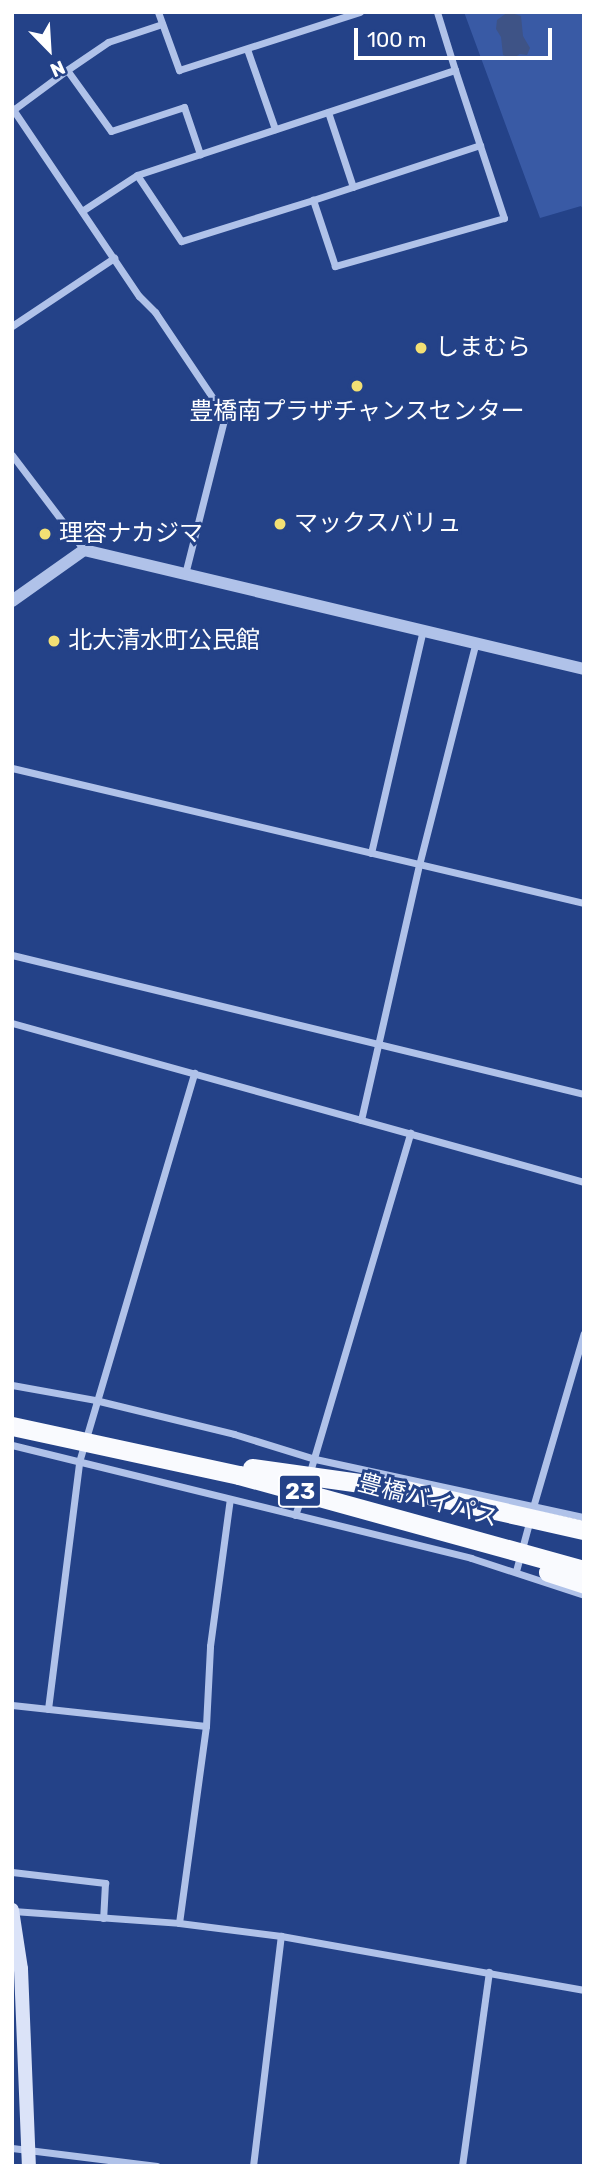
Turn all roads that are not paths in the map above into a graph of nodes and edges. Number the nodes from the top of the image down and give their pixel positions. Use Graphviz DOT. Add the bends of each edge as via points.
graph roads {
  1 [pos="158,12"];
  2 [pos="360,12"];
  3 [pos="437,12"];
  4 [pos="162,24"];
  5 [pos="247,49"];
  6 [pos="67,70"];
  7 [pos="456,70"];
  8 [pos="13,109"];
  9 [pos="328,112"];
  10 [pos="275,129"];
  11 [pos="480,145"];
  12 [pos="200,154"];
  13 [pos="137,175"];
  14 [pos="353,187"];
  15 [pos="313,200"];
  16 [pos="82,211"];
  17 [pos="114,258"];
  18 [pos="12,326"];
  19 [pos="12,454"];
  20 [pos="84,550"];
  21 [pos="186,574"];
  22 [pos="12,601"];
  23 [pos="423,630"];
  24 [pos="475,642"];
  25 [pos="584,669"];
  26 [pos="12,768"];
  27 [pos="371,853"];
  28 [pos="419,865"];
  29 [pos="584,903"];
  30 [pos="12,955"];
  31 [pos="12,1023"];
  32 [pos="378,1045"];
  33 [pos="194,1073"];
  34 [pos="584,1094"];
  35 [pos="361,1120"];
  36 [pos="410,1133"];
  37 [pos="584,1182"];
  38 [pos="584,1333"];
  39 [pos="12,1385"];
  40 [pos="95,1400"];
  41 [pos="12,1426"];
  42 [pos="12,1446"];
  43 [pos="137,1453"];
  44 [pos="315,1459"];
  45 [pos="79,1462"];
  46 [pos="230,1499"];
  47 [pos="534,1504"];
  48 [pos="295,1515"];
  49 [pos="584,1517"];
  50 [pos="584,1530"];
  51 [pos="491,1543"];
  52 [pos="584,1570"];
  53 [pos="516,1571"];
  54 [pos="584,1584"];
  55 [pos="584,1595"];
  56 [pos="12,1705"];
  57 [pos="48,1709"];
  58 [pos="206,1726"];
  59 [pos="12,1872"];
  60 [pos="12,1910"];
  61 [pos="103,1918"];
  62 [pos="179,1923"];
  63 [pos="281,1936"];
  64 [pos="489,1972"];
  65 [pos="584,1990"];
  66 [pos="12,2148"];
  67 [pos="29,2150"];
  68 [pos="29,2166"];
  69 [pos="157,2166"];
  70 [pos="253,2166"];
  71 [pos="462,2166"];
  1 -- 4 [label="street"];
  2 -- 5 [label="street"];
  3 -- 7 [label="street"];
  4 -- 5 [label="street" via="178,70"];
  4 -- 6 [label="street" via="108,42"];
  5 -- 10 [label="street"];
  6 -- 8 [label="street"];
  6 -- 12 [label="street" via="111,131 184,107"];
  7 -- 9 [label="street"];
  7 -- 11 [label="street"];
  8 -- 16 [label="street"];
  9 -- 10 [label="street"];
  9 -- 14 [label="street"];
  10 -- 12 [label="street"];
  11 -- 14 [label="street"];
  11 -- 15 [label="street" via="504,218 335,267"];
  12 -- 13 [label="street"];
  13 -- 15 [label="street" via="181,241"];
  13 -- 16 [label="street"];
  14 -- 15 [label="street"];
  16 -- 17 [label="street"];
  17 -- 18 [label="street"];
  17 -- 21 [label="street" via="225,416"];
  19 -- 20 [label="street"];
  20 -- 21 [label="street"];
  20 -- 22 [label="street"];
  21 -- 23 [label="street"];
  23 -- 24 [label="street"];
  23 -- 27 [label="street"];
  24 -- 25 [label="street"];
  24 -- 28 [label="street"];
  26 -- 27 [label="street"];
  27 -- 28 [label="street"];
  28 -- 29 [label="street"];
  28 -- 32 [label="street"];
  30 -- 32 [label="street"];
  31 -- 33 [label="street"];
  32 -- 34 [label="street"];
  32 -- 35 [label="street"];
  33 -- 35 [label="street"];
  33 -- 40 [label="street"];
  35 -- 36 [label="street"];
  36 -- 37 [label="street"];
  36 -- 44 [label="street"];
  38 -- 47 [label="street"];
  39 -- 40 [label="street"];
  40 -- 44 [label="street"];
  40 -- 45 [label="street"];
  41 -- 43 [label="highway, 豊橋バイパス / 23, bridge"];
  42 -- 45 [label="street"];
  43 -- 50 [label="highway, 23, bridge" via="397,1488"];
  43 -- 51 [label="highway, 豊橋バイパス / 23, bridge" via="240,1475"];
  44 -- 47 [label="street"];
  44 -- 48 [label="street"];
  45 -- 46 [label="street"];
  45 -- 57 [label="street"];
  46 -- 48 [label="street"];
  46 -- 58 [label="street" via="210,1646"];
  47 -- 49 [label="street"];
  47 -- 53 [label="street"];
  48 -- 53 [label="street"];
  51 -- 52 [label="highway, 豊橋バイパス / 23, bridge"];
  51 -- 54 [label="highway, 23, bridge" via="525,1564"];
  53 -- 55 [label="street"];
  56 -- 57 [label="street"];
  57 -- 58 [label="street"];
  58 -- 62 [label="street"];
  59 -- 61 [label="street" via="105,1883"];
  60 -- 61 [label="street"];
  60 -- 67 [label="main road" via="21,1969"];
  61 -- 62 [label="street"];
  62 -- 63 [label="street"];
  63 -- 64 [label="street"];
  63 -- 70 [label="street"];
  64 -- 65 [label="street"];
  64 -- 71 [label="street"];
  66 -- 67 [label="street"];
  67 -- 68 [label="main road"];
  67 -- 69 [label="street"];
}
